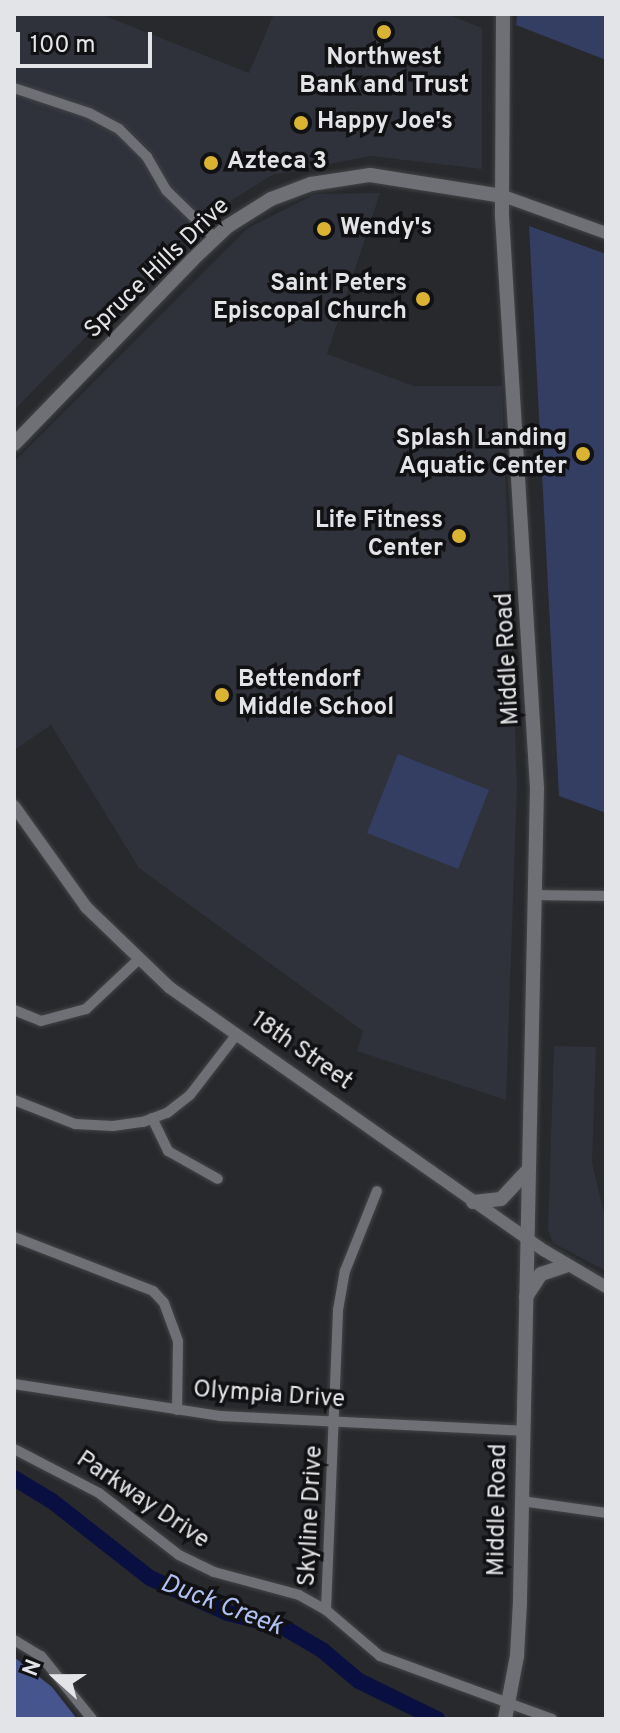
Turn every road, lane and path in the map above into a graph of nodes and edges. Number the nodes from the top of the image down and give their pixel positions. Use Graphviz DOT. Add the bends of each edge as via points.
graph roads {
  1 [pos="503,14"];
  2 [pos="14,88"];
  3 [pos="503,196"];
  4 [pos="606,233"];
  5 [pos="215,238"];
  6 [pos="14,444"];
  7 [pos="15,810"];
  8 [pos="535,895"];
  9 [pos="606,896"];
  10 [pos="137,961"];
  11 [pos="14,1010"];
  12 [pos="237,1034"];
  13 [pos="14,1100"];
  14 [pos="152,1118"];
  15 [pos="526,1172"];
  16 [pos="218,1179"];
  17 [pos="377,1191"];
  18 [pos="473,1202"];
  19 [pos="14,1237"];
  20 [pos="525,1238"];
  21 [pos="566,1266"];
  22 [pos="606,1287"];
  23 [pos="524,1301"];
  24 [pos="14,1384"];
  25 [pos="177,1410"];
  26 [pos="336,1420"];
  27 [pos="523,1431"];
  28 [pos="14,1449"];
  29 [pos="521,1501"];
  30 [pos="606,1513"];
  31 [pos="326,1610"];
  32 [pos="14,1640"];
  33 [pos="506,1713"];
  34 [pos="92,1719"];
  35 [pos="552,1719"];
  1 -- 3 [label="main road, Middle Road"];
  2 -- 5 [label="street" via="119,129 147,157 167,191"];
  3 -- 4 [label="street"];
  3 -- 5 [label="main road, Spruce Hills Drive" via="391,175 341,177 287,191"];
  3 -- 8 [label="main road, Middle Road" via="536,746"];
  5 -- 6 [label="main road, Spruce Hills Drive"];
  7 -- 10 [label="street, 18th Street" via="86,907"];
  8 -- 9 [label="street"];
  8 -- 15 [label="main road, Middle Road"];
  10 -- 11 [label="street" via="86,1009 41,1021"];
  10 -- 12 [label="street, 18th Street"];
  12 -- 14 [label="street" via="190,1095"];
  12 -- 18 [label="street, 18th Street"];
  13 -- 14 [label="street" via="75,1124 113,1126"];
  14 -- 16 [label="street" via="168,1151"];
  15 -- 18 [label="main road" via="501,1199"];
  15 -- 20 [label="main road, Middle Road"];
  17 -- 26 [label="street, Skyline Drive" via="345,1271 338,1310"];
  18 -- 20 [label="street, 18th Street"];
  19 -- 25 [label="street" via="153,1291 164,1303 178,1341"];
  20 -- 21 [label="street, 18th Street"];
  20 -- 23 [label="main road, Middle Road"];
  21 -- 22 [label="street, 18th Street"];
  21 -- 23 [label="main road" via="541,1274"];
  23 -- 27 [label="main road, Middle Road"];
  24 -- 25 [label="street, Olympia Drive"];
  25 -- 26 [label="street, Olympia Drive"];
  26 -- 27 [label="street, Olympia Drive"];
  26 -- 31 [label="street, Skyline Drive"];
  27 -- 29 [label="main road, Middle Road"];
  28 -- 31 [label="street, Parkway Drive" via="99,1493 179,1555"];
  29 -- 30 [label="street"];
  29 -- 33 [label="main road, Middle Road" via="517,1656"];
  31 -- 33 [label="street, Parkway Drive" via="380,1656"];
  32 -- 34 [label="street" via="41,1656"];
  33 -- 35 [label="street, Parkway Drive"];
}
